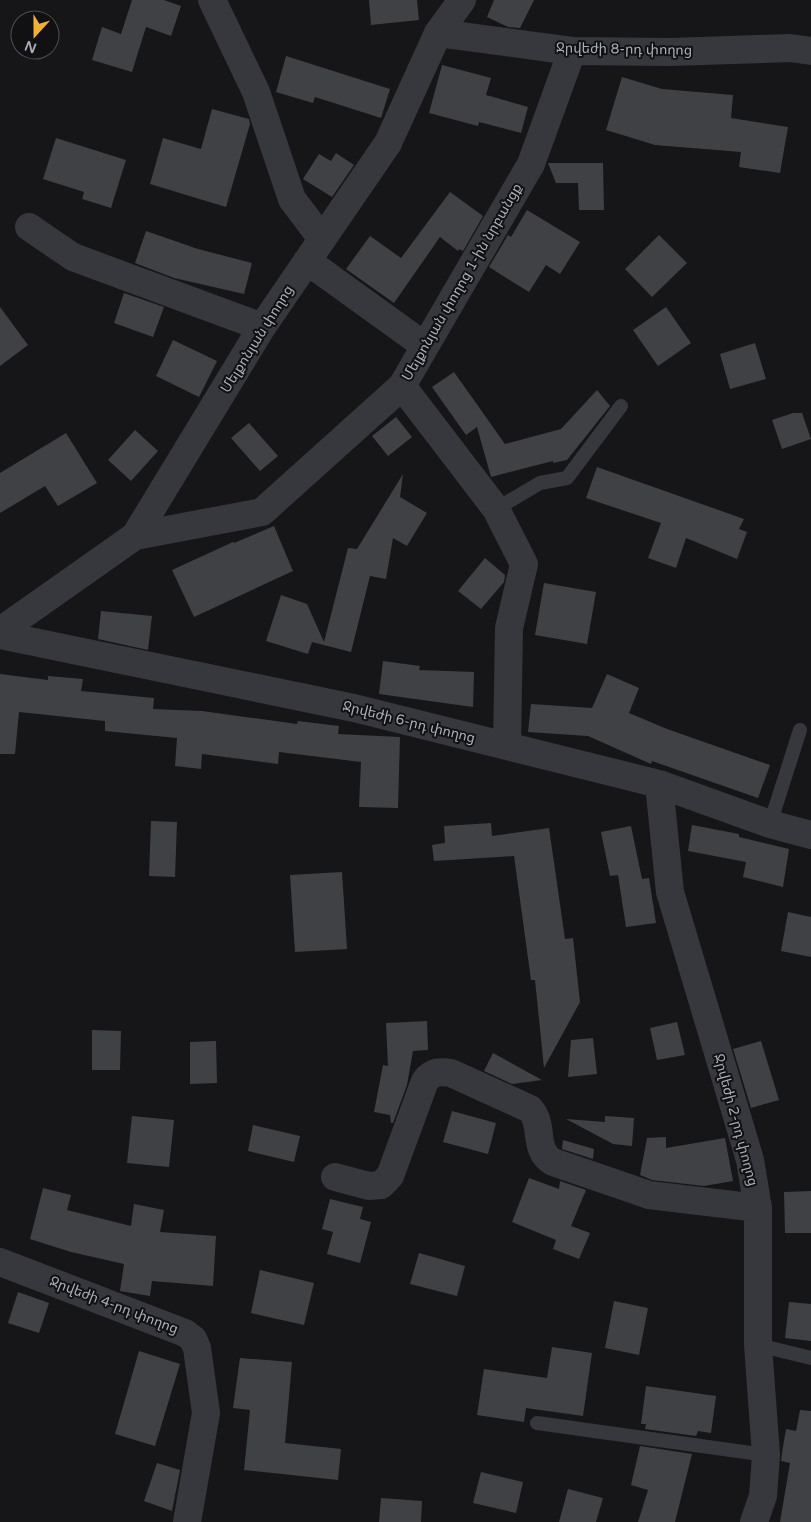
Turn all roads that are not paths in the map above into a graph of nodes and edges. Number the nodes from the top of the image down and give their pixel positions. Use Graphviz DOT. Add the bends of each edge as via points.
graph roads {
  1 [pos="212,0"];
  2 [pos="462,0"];
  3 [pos="438,33"];
  4 [pos="572,51"];
  5 [pos="811,51"];
  6 [pos="29,228"];
  7 [pos="322,239"];
  8 [pos="307,261"];
  9 [pos="262,327"];
  10 [pos="425,346"];
  11 [pos="402,386"];
  12 [pos="621,406"];
  13 [pos="496,509"];
  14 [pos="135,536"];
  15 [pos="0,633"];
  16 [pos="800,730"];
  17 [pos="507,746"];
  18 [pos="659,784"];
  19 [pos="770,824"];
  20 [pos="811,835"];
  21 [pos="335,1177"];
  22 [pos="758,1208"];
  23 [pos="0,1262"];
  24 [pos="758,1345"];
  25 [pos="811,1358"];
  26 [pos="537,1423"];
  27 [pos="766,1455"];
  28 [pos="187,1522"];
  29 [pos="754,1522"];
  1 -- 7 [label="street" via="256,92 292,199"];
  2 -- 3 [label="street, Մելքոնյան փողոց"];
  3 -- 4 [label="street, Ջրվեժի 8-րդ փողոց"];
  3 -- 7 [label="street, Մելքոնյան փողոց" via="388,143"];
  4 -- 5 [label="street, Ջրվեժի 8-րդ փողոց" via="790,48"];
  4 -- 10 [label="street, Մելքոնյան փողոց 1-ին նրբանցք" via="531,164"];
  6 -- 9 [label="street" via="74,257"];
  7 -- 8 [label="street, Մելքոնյան փողոց"];
  8 -- 9 [label="street, Մելքոնյան փողոց"];
  8 -- 10 [label="street"];
  9 -- 14 [label="street, Մելքոնյան փողոց"];
  10 -- 11 [label="street, Մելքոնյան փողոց 1-ին նրբանցք"];
  11 -- 13 [label="street"];
  11 -- 14 [label="street, Մելքոնյան փողոց 1-ին նրբանցք" via="262,512"];
  12 -- 13 [label="lane" via="567,478 540,483"];
  13 -- 17 [label="street" via="524,564 509,628"];
  14 -- 15 [label="street, Մելքոնյան փողոց"];
  15 -- 17 [label="street, Ջրվեժի 6-րդ փողոց" via="354,708"];
  16 -- 19 [label="lane"];
  17 -- 18 [label="street, Ջրվեժի 6-րդ փողոց"];
  18 -- 19 [label="street, Ջրվեժի 6-րդ փողոց"];
  18 -- 22 [label="street, Ջրվեժի 2-րդ փողոց" via="670,892 750,1160"];
  19 -- 20 [label="street, Ջրվեժի 6-րդ փողոց"];
  21 -- 22 [label="street" via="369,1186 381,1185 390,1176 424,1082 430,1074 441,1072 451,1073 530,1109 537,1119 541,1150 553,1162 649,1195"];
  22 -- 24 [label="street, Ջրվեժի 2-րդ փողոց"];
  23 -- 28 [label="street, Ջրվեժի 4-րդ փողոց" via="185,1333 193,1339 206,1413"];
  24 -- 25 [label="lane"];
  24 -- 27 [label="street, Ջրվեժի 2-րդ փողոց"];
  26 -- 27 [label="lane"];
  27 -- 29 [label="street, Ջրվեժի 2-րդ փողոց" via="763,1496"];
}
